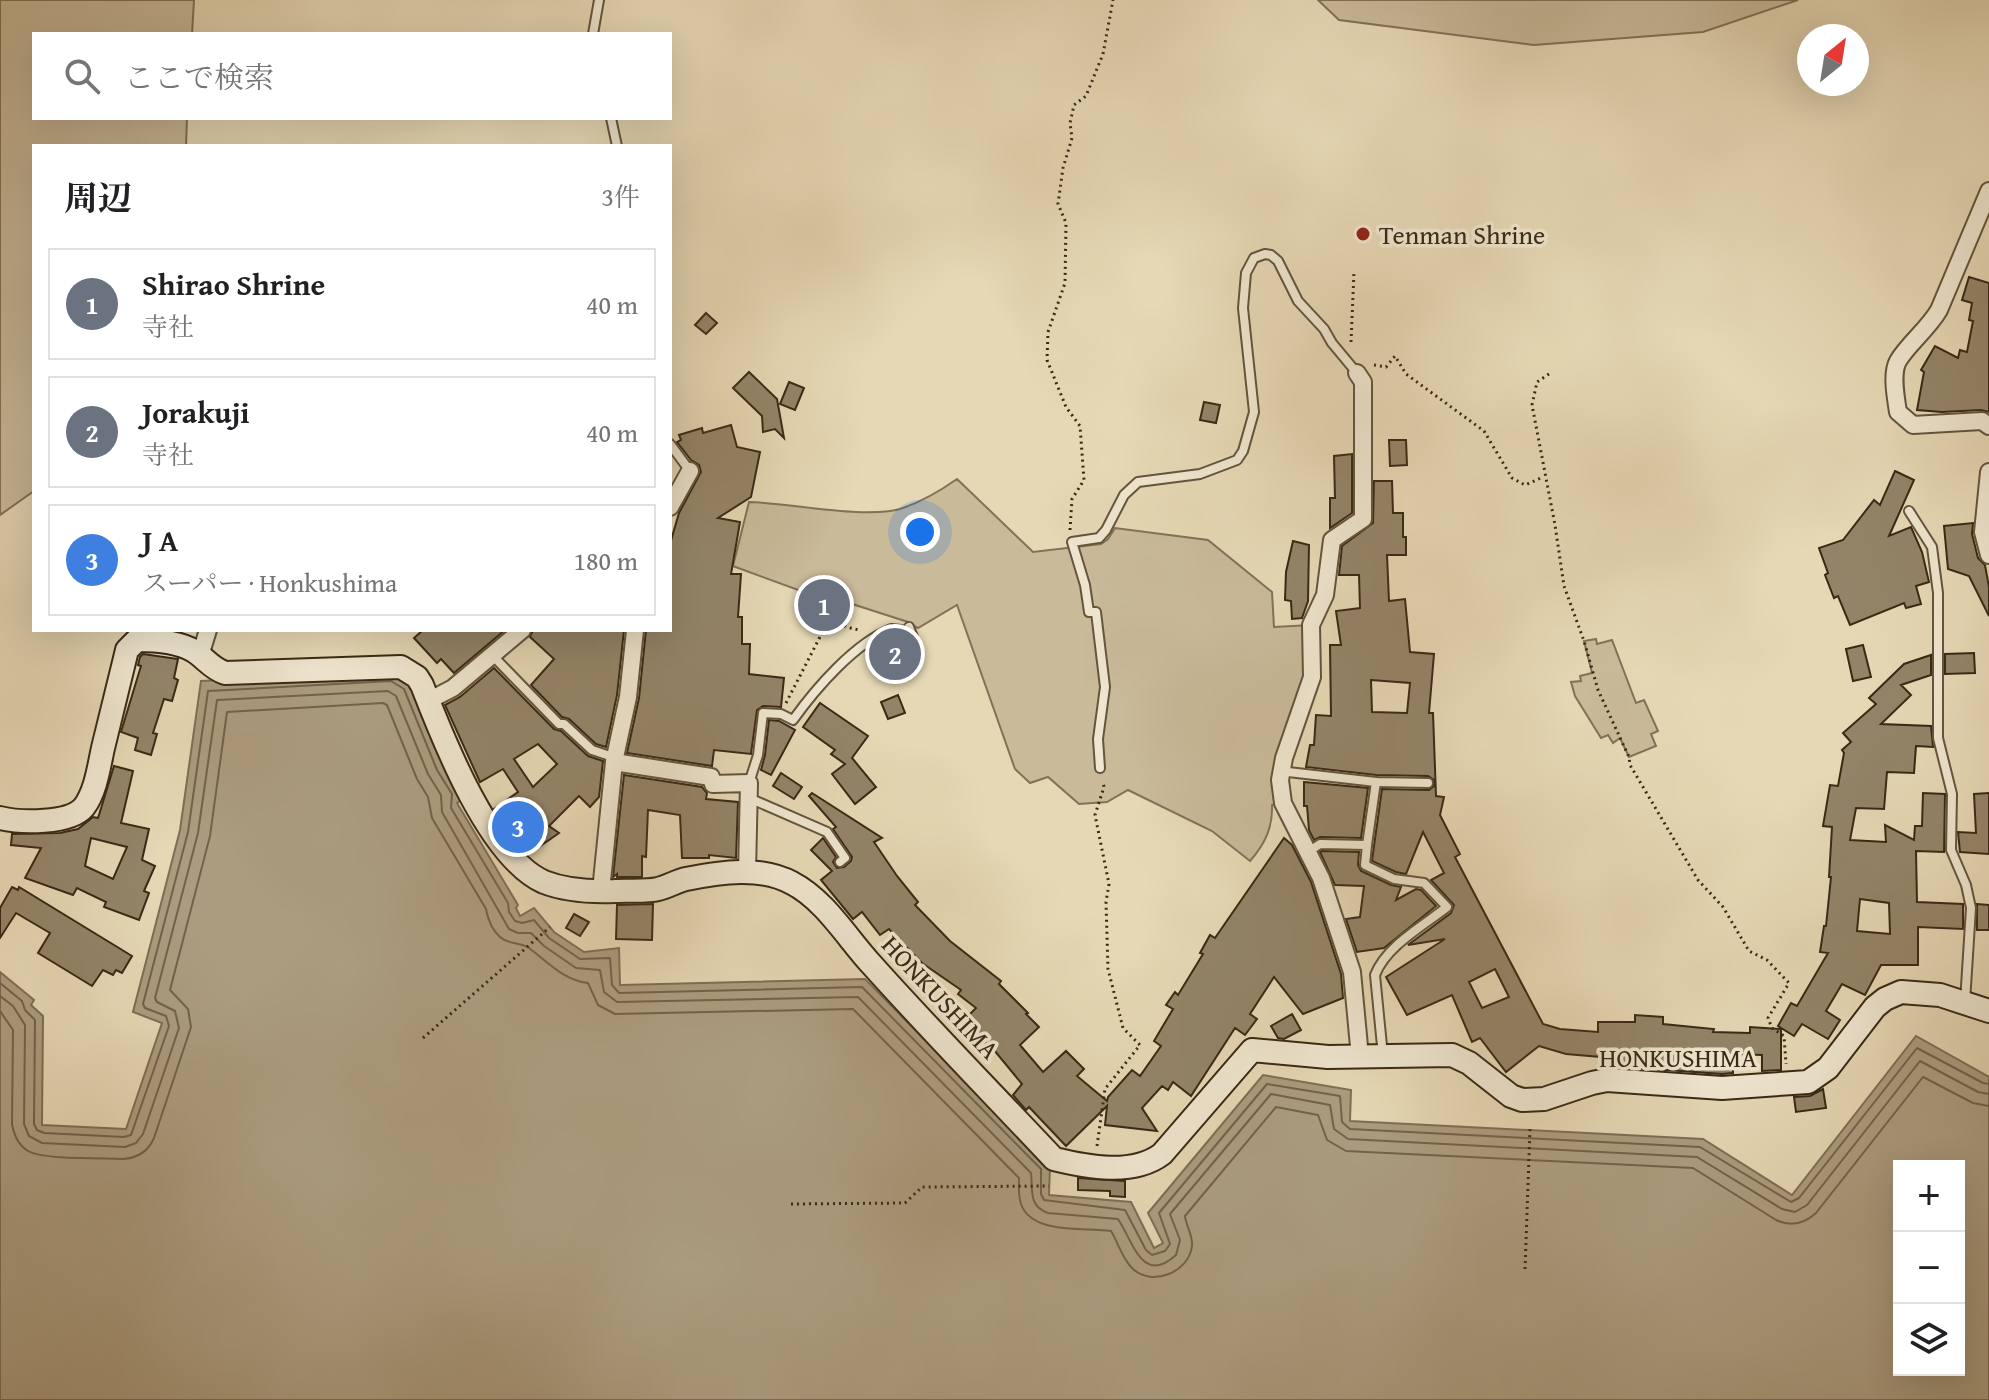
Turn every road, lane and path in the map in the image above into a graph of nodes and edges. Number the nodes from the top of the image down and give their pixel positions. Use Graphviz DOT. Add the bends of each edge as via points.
graph roads {
  1 [pos="599,0"];
  2 [pos="1113,0"];
  3 [pos="593,32"];
  4 [pos="611,120"];
  5 [pos="617,144"];
  6 [pos="1989,191"];
  7 [pos="1354,272"];
  8 [pos="1549,374"];
  9 [pos="1360,378"];
  10 [pos="1989,426"];
  11 [pos="672,447"];
  12 [pos="690,471"];
  13 [pos="1989,472"];
  14 [pos="1544,476"];
  15 [pos="672,503"];
  16 [pos="1909,511"];
  17 [pos="1072,542"];
  18 [pos="1989,555"];
  19 [pos="834,612"];
  20 [pos="835,618"];
  21 [pos="841,624"];
  22 [pos="909,627"];
  23 [pos="207,632"];
  24 [pos="520,632"];
  25 [pos="635,632"];
  26 [pos="138,635"];
  27 [pos="200,656"];
  28 [pos="493,656"];
  29 [pos="428,701"];
  30 [pos="781,714"];
  31 [pos="615,760"];
  32 [pos="1100,768"];
  33 [pos="1288,772"];
  34 [pos="1376,782"];
  35 [pos="1428,783"];
  36 [pos="749,791"];
  37 [pos="0,818"];
  38 [pos="1367,845"];
  39 [pos="1308,852"];
  40 [pos="840,862"];
  41 [pos="747,872"];
  42 [pos="601,891"];
  43 [pos="550,927"];
  44 [pos="1965,1003"];
  45 [pos="1989,1011"];
  46 [pos="423,1038"];
  47 [pos="1372,1057"];
  48 [pos="1788,1084"];
  49 [pos="1530,1129"];
  50 [pos="1094,1166"];
  51 [pos="1049,1186"];
  52 [pos="791,1204"];
  53 [pos="1525,1269"];
  1 -- 3 [label="lane"];
  2 -- 17 [label="path" via="1103,54 1086,96 1074,105 1070,123 1072,138 1058,204 1066,223 1065,283 1048,332 1047,360 1066,407 1080,426 1084,480 1072,499"];
  4 -- 5 [label="lane"];
  6 -- 10 [label="street" via="1939,310 1897,362 1895,388 1898,412 1913,425 1982,421"];
  7 -- 9 [label="path" via="1351,349"];
  8 -- 14 [label="path" via="1537,382 1532,405"];
  9 -- 14 [label="path" via="1365,369 1386,367 1395,356 1406,374 1484,431 1512,478 1525,485"];
  9 -- 17 [label="lane" via="1298,301 1278,261 1271,255 1254,258 1246,273 1243,308 1254,412 1243,451 1237,460 1200,474 1138,482 1124,495 1099,538"];
  9 -- 39 [label="street" via="1363,519 1332,540 1325,595 1311,625 1312,677 1280,780 1283,803"];
  11 -- 12 [label="lane"];
  12 -- 15 [label="street"];
  13 -- 18 [label="street" via="1983,532"];
  14 -- 48 [label="path" via="1564,586 1598,690 1630,765 1698,880 1723,907 1749,951 1767,960 1789,983 1768,1018 1784,1036"];
  16 -- 44 [label="lane" via="1932,547 1938,593 1938,738 1952,794 1951,850 1971,908"];
  17 -- 32 [label="lane" via="1089,612 1096,612 1105,687"];
  19 -- 20 [label="path"];
  20 -- 21 [label="path"];
  20 -- 30 [label="path" via="823,631"];
  22 -- 30 [label="lane" via="913,637 891,629 852,655 793,720"];
  23 -- 27 [label="street"];
  24 -- 28 [label="street"];
  25 -- 31 [label="street"];
  26 -- 27 [label="main road, HONKUSHIMA" via="183,646"];
  26 -- 37 [label="main road, HONKUSHIMA" via="127,650 84,807 63,818"];
  27 -- 29 [label="main road, HONKUSHIMA" via="225,673 401,667 417,677"];
  28 -- 29 [label="street"];
  28 -- 31 [label="lane" via="559,724 592,750"];
  29 -- 42 [label="main road, HONKUSHIMA" via="453,763 511,856 543,881"];
  30 -- 36 [label="lane" via="763,713"];
  31 -- 36 [label="street" via="711,777 713,784"];
  31 -- 42 [label="street"];
  32 -- 50 [label="path" via="1104,787 1095,815 1109,884 1108,969 1123,1028 1140,1045 1105,1089"];
  33 -- 34 [label="lane"];
  34 -- 35 [label="lane"];
  34 -- 38 [label="lane"];
  36 -- 40 [label="lane" via="827,832 845,858"];
  36 -- 41 [label="street"];
  38 -- 39 [label="lane" via="1320,844"];
  38 -- 47 [label="lane" via="1365,865 1394,879 1424,883 1447,907 1379,966"];
  39 -- 47 [label="street" via="1352,972"];
  41 -- 42 [label="main road, HONKUSHIMA" via="686,879 656,889"];
  41 -- 50 [label="main road, HONKUSHIMA" via="771,874 804,890 1054,1159"];
  43 -- 46 [label="path"];
  44 -- 45 [label="main road, HONKUSHIMA"];
  44 -- 48 [label="main road, HONKUSHIMA" via="1917,992 1885,999 1828,1068 1808,1082"];
  47 -- 48 [label="main road, HONKUSHIMA" via="1461,1058 1522,1100 1544,1099 1607,1080 1722,1088"];
  47 -- 50 [label="main road, HONKUSHIMA" via="1252,1050 1153,1161"];
  49 -- 53 [label="path"];
  51 -- 52 [label="path" via="922,1187 905,1203"];
}
